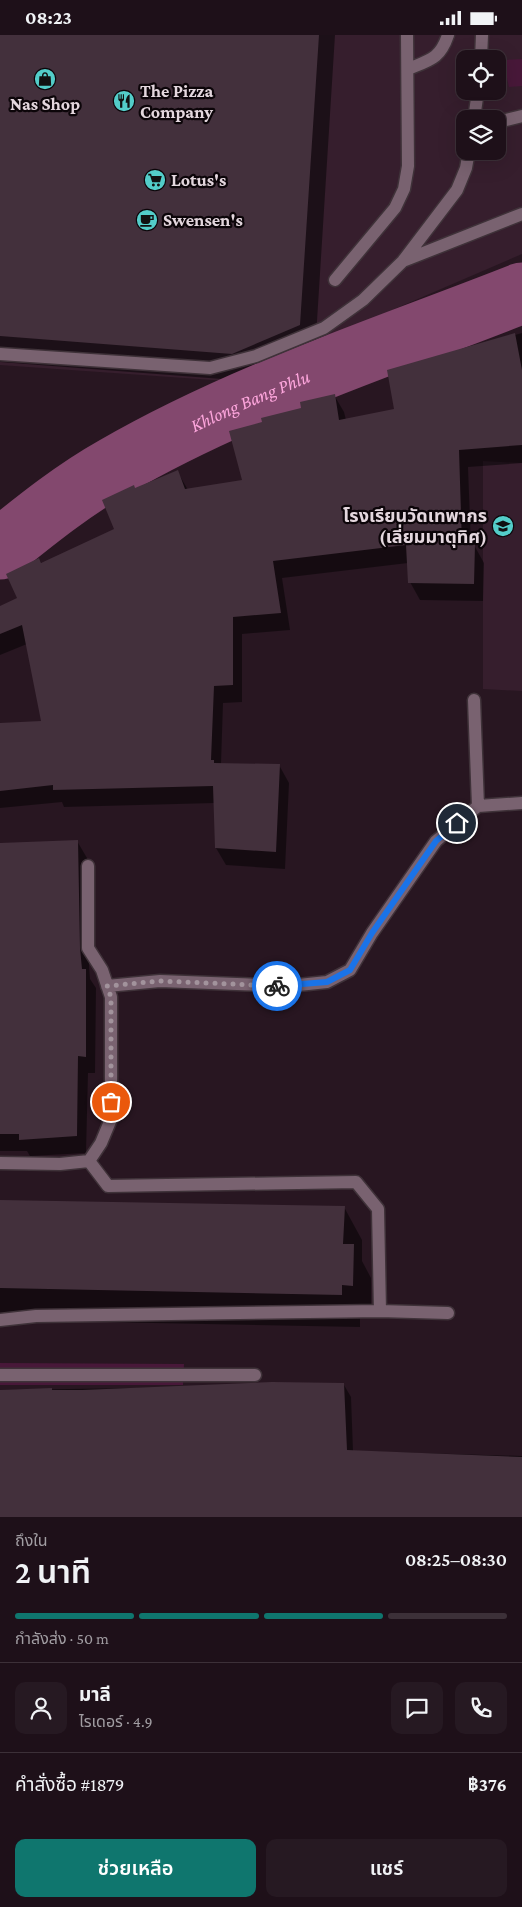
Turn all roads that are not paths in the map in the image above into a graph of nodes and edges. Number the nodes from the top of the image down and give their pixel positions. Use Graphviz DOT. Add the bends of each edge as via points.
graph roads {
  1 [pos="407,35"];
  2 [pos="448,35"];
  3 [pos="482,35"];
  4 [pos="481,50"];
  5 [pos="408,69"];
  6 [pos="522,115"];
  7 [pos="506,120"];
  8 [pos="467,160"];
  9 [pos="522,214"];
  10 [pos="403,261"];
  11 [pos="335,281"];
  12 [pos="0,354"];
  13 [pos="474,700"];
  14 [pos="522,803"];
  15 [pos="478,806"];
  16 [pos="88,866"];
  17 [pos="107,986"];
  18 [pos="89,1161"];
  19 [pos="0,1163"];
  20 [pos="380,1311"];
  21 [pos="448,1313"];
  22 [pos="0,1320"];
  23 [pos="0,1375"];
  24 [pos="255,1375"];
  1 -- 5 [label="street"];
  2 -- 5 [label="street" via="444,49 434,59"];
  3 -- 4 [label="street"];
  5 -- 11 [label="street" via="408,166 404,189 395,208"];
  6 -- 7 [label="street"];
  8 -- 10 [label="street" via="457,190"];
  9 -- 10 [label="street"];
  10 -- 12 [label="street" via="362,300 324,329 256,356 210,368"];
  13 -- 15 [label="street"];
  14 -- 15 [label="street"];
  15 -- 17 [label="street" via="436,841 350,970 327,982 288,986 160,981"];
  16 -- 17 [label="street" via="88,948 102,970"];
  17 -- 18 [label="street" via="111,997 111,1119 102,1143"];
  18 -- 19 [label="street"];
  18 -- 20 [label="street" via="108,1186 356,1182 378,1209"];
  20 -- 21 [label="street"];
  20 -- 22 [label="street" via="36,1316"];
  23 -- 24 [label="street"];
}
